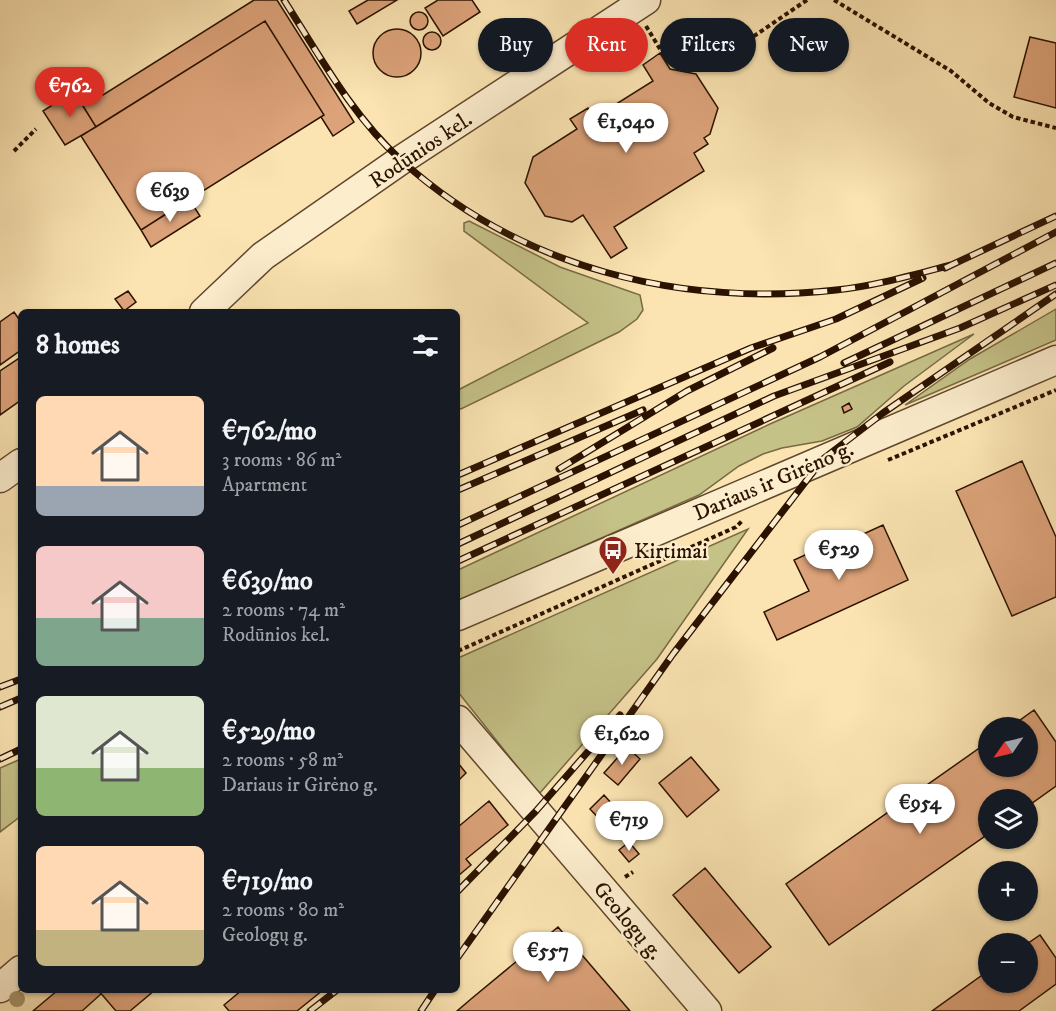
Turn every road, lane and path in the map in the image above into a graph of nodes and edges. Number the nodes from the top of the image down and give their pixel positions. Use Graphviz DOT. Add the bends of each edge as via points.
graph roads {
  1 [pos="807,0"];
  2 [pos="834,0"];
  3 [pos="641,4"];
  4 [pos="1056,128"];
  5 [pos="36,129"];
  6 [pos="14,151"];
  7 [pos="207,309"];
  8 [pos="1056,360"];
  9 [pos="18,465"];
  10 [pos="0,478"];
  11 [pos="759,486"];
  12 [pos="460,615"];
  13 [pos="460,650"];
  14 [pos="460,722"];
  15 [pos="633,872"];
  16 [pos="626,877"];
  17 [pos="18,973"];
  18 [pos="0,988"];
  19 [pos="707,1011"];
  1 -- 3 [label="path" via="735,49 663,54"];
  2 -- 4 [label="path" via="951,71 989,103 1013,117"];
  3 -- 7 [label="street, Rodūnios kel." via="401,160 263,256"];
  5 -- 6 [label="path"];
  8 -- 11 [label="street, Dariaus ir Girėno g."];
  9 -- 10 [label="street"];
  11 -- 12 [label="street, Dariaus ir Girėno g."];
  11 -- 13 [label="path" via="748,515 736,527"];
  14 -- 19 [label="street, Geologų g."];
  15 -- 16 [label="path"];
  17 -- 18 [label="street"];
}
